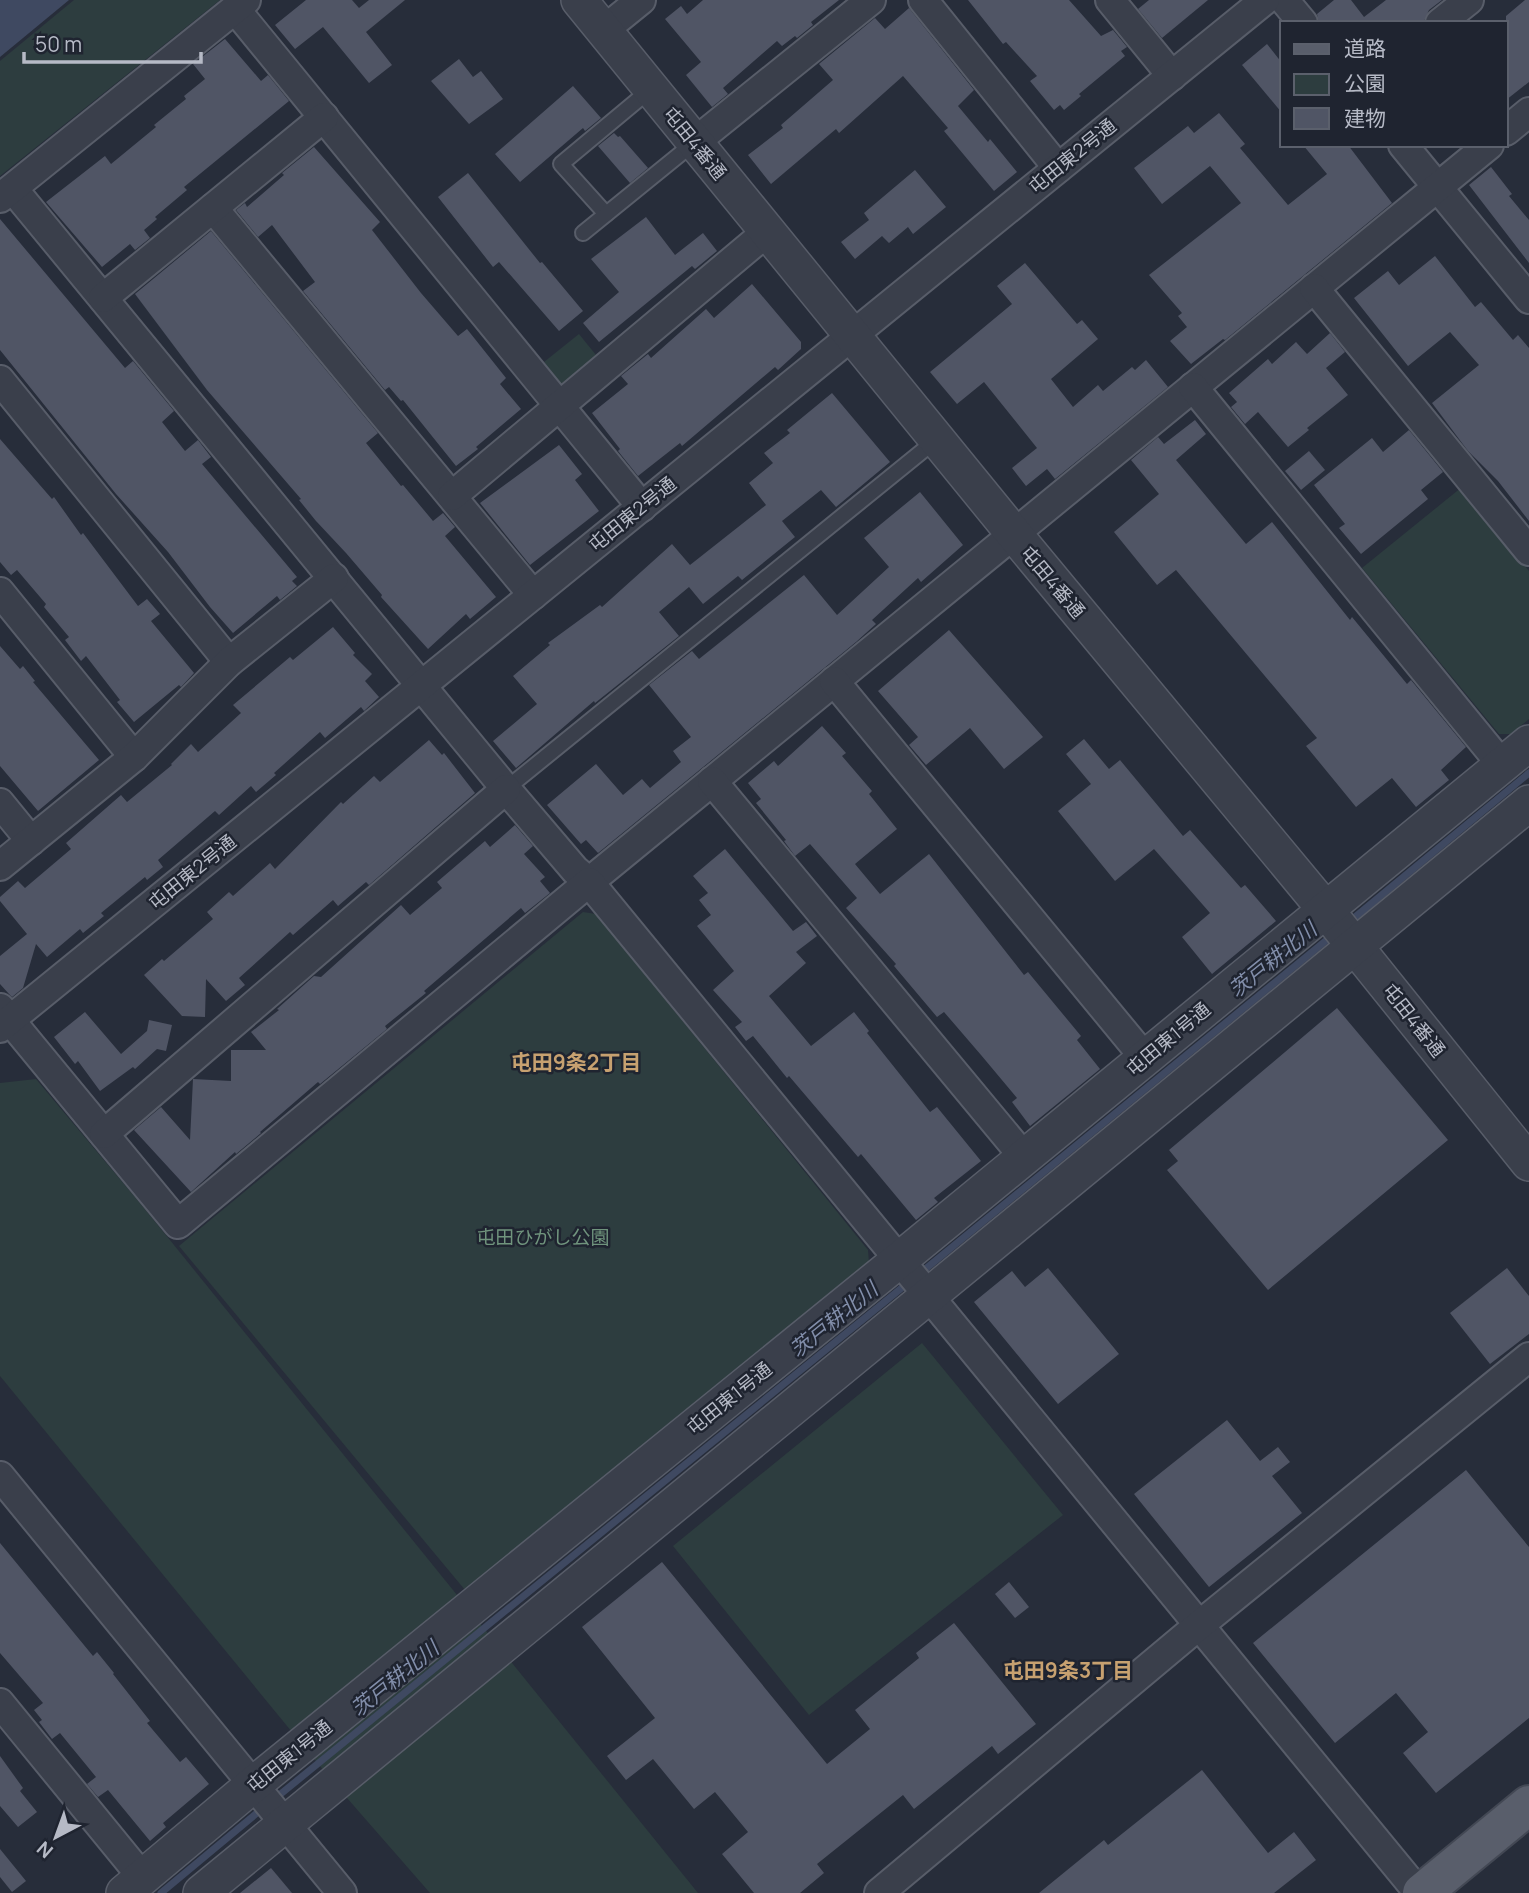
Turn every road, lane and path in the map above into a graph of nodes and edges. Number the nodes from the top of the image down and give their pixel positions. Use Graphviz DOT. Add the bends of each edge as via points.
graph roads {
  1 [pos="579,0"];
  2 [pos="641,0"];
  3 [pos="872,0"];
  4 [pos="923,0"];
  5 [pos="1110,0"];
  6 [pos="1265,0"];
  7 [pos="1284,0"];
  8 [pos="1469,0"];
  9 [pos="241,4"];
  10 [pos="1301,21"];
  11 [pos="1443,21"];
  12 [pos="604,30"];
  13 [pos="1172,76"];
  14 [pos="652,89"];
  15 [pos="1529,112"];
  16 [pos="324,117"];
  17 [pos="1508,129"];
  18 [pos="695,142"];
  19 [pos="1405,147"];
  20 [pos="1487,147"];
  21 [pos="1058,168"];
  22 [pos="1437,187"];
  23 [pos="7,193"];
  24 [pos="214,208"];
  25 [pos="606,214"];
  26 [pos="768,231"];
  27 [pos="583,233"];
  28 [pos="1314,288"];
  29 [pos="103,298"];
  30 [pos="1529,299"];
  31 [pos="852,335"];
  32 [pos="0,380"];
  33 [pos="1193,387"];
  34 [pos="560,406"];
  35 [pos="937,439"];
  36 [pos="452,496"];
  37 [pos="642,506"];
  38 [pos="1013,534"];
  39 [pos="1529,551"];
  40 [pos="334,578"];
  41 [pos="0,592"];
  42 [pos="533,595"];
  43 [pos="229,663"];
  44 [pos="834,681"];
  45 [pos="422,685"];
  46 [pos="1529,743"];
  47 [pos="134,757"];
  48 [pos="1502,765"];
  49 [pos="712,781"];
  50 [pos="506,789"];
  51 [pos="0,803"];
  52 [pos="1529,803"];
  53 [pos="31,841"];
  54 [pos="0,866"];
  55 [pos="589,882"];
  56 [pos="1340,927"];
  57 [pos="3,1019"];
  58 [pos="1145,1058"];
  59 [pos="104,1134"];
  60 [pos="1024,1157"];
  61 [pos="1529,1163"];
  62 [pos="914,1277"];
  63 [pos="1529,1357"];
  64 [pos="0,1476"];
  65 [pos="1199,1625"];
  66 [pos="0,1703"];
  67 [pos="269,1803"];
  68 [pos="1529,1805"];
  69 [pos="133,1885"];
  70 [pos="201,1893"];
  71 [pos="342,1893"];
  72 [pos="879,1893"];
  73 [pos="1420,1893"];
  1 -- 12 [label="street, 屯田4番通"];
  2 -- 12 [label="street"];
  3 -- 18 [label="street"];
  4 -- 21 [label="street"];
  5 -- 13 [label="street"];
  6 -- 13 [label="street, 屯田東2号通"];
  7 -- 10 [label="street"];
  8 -- 11 [label="street"];
  9 -- 16 [label="street"];
  9 -- 23 [label="street"];
  12 -- 14 [label="street, 屯田4番通"];
  13 -- 21 [label="street, 屯田東2号通"];
  14 -- 18 [label="street, 屯田4番通"];
  14 -- 25 [label="lane" via="561,164"];
  15 -- 17 [label="street"];
  16 -- 24 [label="street"];
  16 -- 34 [label="street"];
  18 -- 25 [label="lane"];
  18 -- 26 [label="street, 屯田4番通"];
  19 -- 22 [label="street"];
  20 -- 22 [label="street"];
  21 -- 31 [label="street, 屯田東2号通"];
  22 -- 28 [label="street"];
  22 -- 30 [label="street"];
  23 -- 29 [label="street"];
  24 -- 29 [label="street"];
  24 -- 36 [label="street"];
  25 -- 27 [label="lane"];
  26 -- 31 [label="street, 屯田4番通"];
  26 -- 34 [label="street"];
  28 -- 33 [label="street"];
  28 -- 39 [label="street"];
  29 -- 40 [label="street"];
  31 -- 35 [label="street, 屯田4番通"];
  31 -- 37 [label="street, 屯田東2号通"];
  32 -- 43 [label="street"];
  33 -- 38 [label="street"];
  33 -- 48 [label="street"];
  34 -- 36 [label="street"];
  34 -- 37 [label="street"];
  35 -- 38 [label="street, 屯田4番通"];
  35 -- 50 [label="lane"];
  36 -- 42 [label="street"];
  37 -- 42 [label="street, 屯田東2号通"];
  38 -- 44 [label="street"];
  38 -- 56 [label="street, 屯田4番通"];
  40 -- 43 [label="street"];
  40 -- 45 [label="street"];
  41 -- 47 [label="street"];
  42 -- 45 [label="street, 屯田東2号通"];
  43 -- 47 [label="street"];
  44 -- 49 [label="street"];
  44 -- 58 [label="street"];
  45 -- 50 [label="street"];
  45 -- 57 [label="street, 屯田東2号通"];
  46 -- 48 [label="street, 屯田東1号通"];
  47 -- 53 [label="street"];
  48 -- 56 [label="street, 屯田東1号通"];
  49 -- 55 [label="street"];
  49 -- 60 [label="street"];
  50 -- 55 [label="street"];
  50 -- 59 [label="street"];
  51 -- 53 [label="street"];
  52 -- 56 [label="street, 屯田東1号通"];
  53 -- 54 [label="street"];
  55 -- 59 [label="street" via="178,1224"];
  55 -- 62 [label="street"];
  56 -- 58 [label="street, 屯田東1号通"];
  56 -- 61 [label="street, 屯田4番通"];
  56 -- 62 [label="street, 屯田東1号通"];
  57 -- 59 [label="street"];
  58 -- 60 [label="street, 屯田東1号通"];
  60 -- 62 [label="street, 屯田東1号通"];
  62 -- 65 [label="street"];
  62 -- 67 [label="street, 屯田東1号通"];
  62 -- 67 [label="street, 屯田東1号通"];
  63 -- 65 [label="street"];
  64 -- 67 [label="street"];
  65 -- 72 [label="street"];
  65 -- 73 [label="street"];
  66 -- 69 [label="street"];
  67 -- 69 [label="street, 屯田東1号通"];
  67 -- 70 [label="street, 屯田東1号通"];
  67 -- 71 [label="street"];
  68 -- 73 [label="main road"];
}
